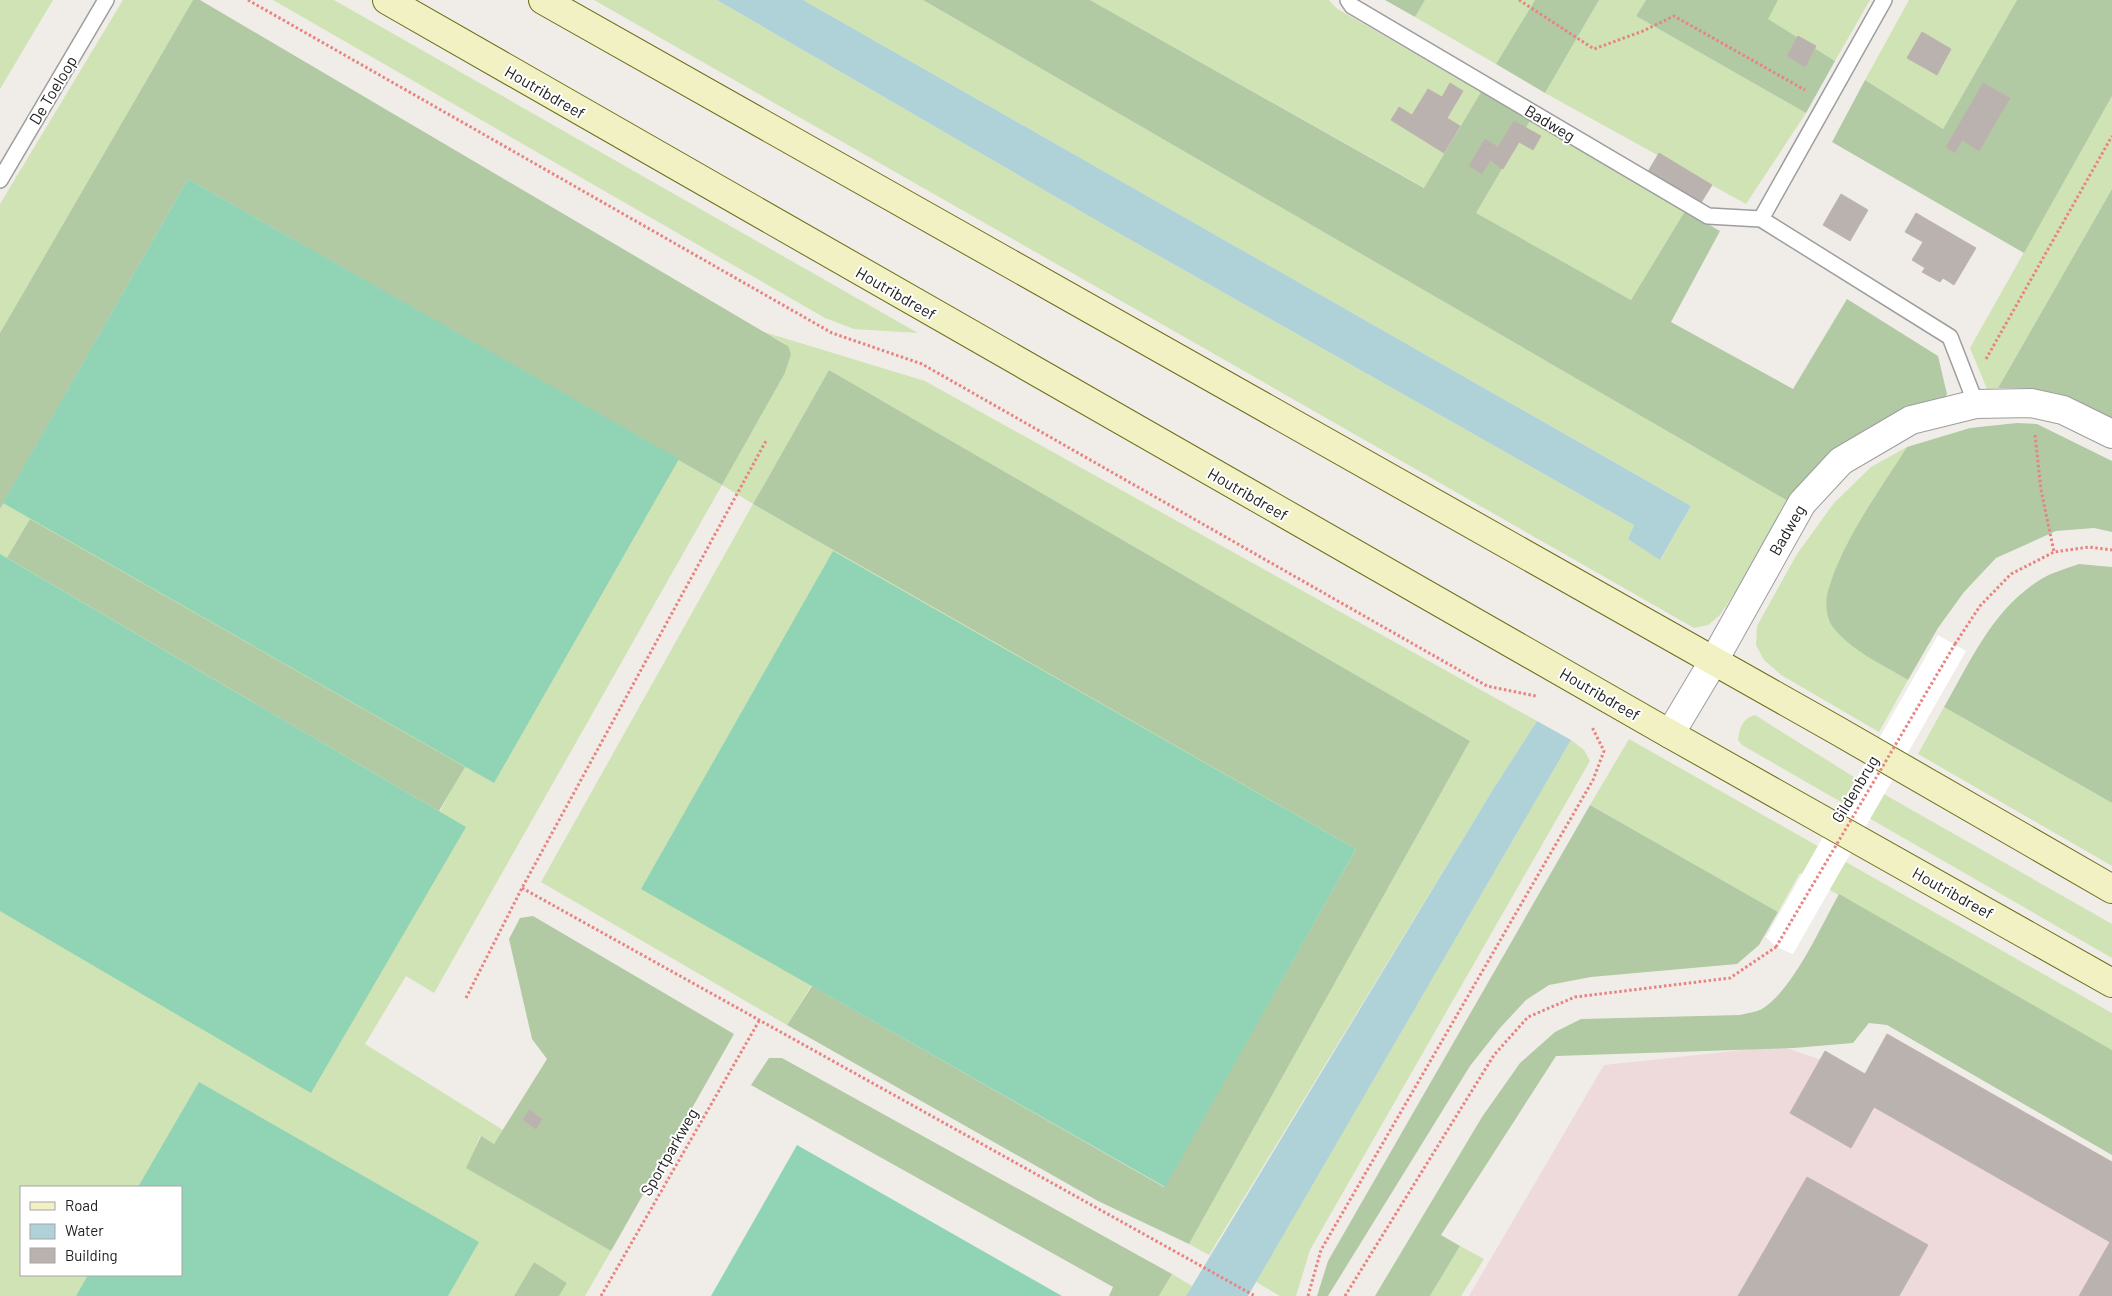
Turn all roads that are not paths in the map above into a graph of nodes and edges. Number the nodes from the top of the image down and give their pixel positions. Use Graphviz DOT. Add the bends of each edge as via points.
graph roads {
  1 [pos="106,0"];
  2 [pos="386,0"];
  3 [pos="543,0"];
  4 [pos="1348,0"];
  5 [pos="1884,0"];
  6 [pos="0,180"];
  7 [pos="1761,220"];
  8 [pos="1973,396"];
  9 [pos="2112,434"];
  10 [pos="1714,662"];
  11 [pos="1670,734"];
  12 [pos="2112,889"];
  13 [pos="2112,983"];
  1 -- 6 [label="lane, De Toeloop"];
  2 -- 11 [label="main road, Houtribdreef"];
  3 -- 10 [label="main road"];
  4 -- 7 [label="lane, Badweg" via="1352,6 1708,216"];
  5 -- 7 [label="lane"];
  7 -- 8 [label="lane, Badweg" via="1950,337"];
  8 -- 9 [label="street, Badweg" via="2063,410"];
  8 -- 10 [label="street, Badweg" via="1911,420 1841,461 1802,502"];
  10 -- 11 [label="street, Badweg"];
  10 -- 12 [label="main road"];
  11 -- 13 [label="main road, Houtribdreef"];
}
